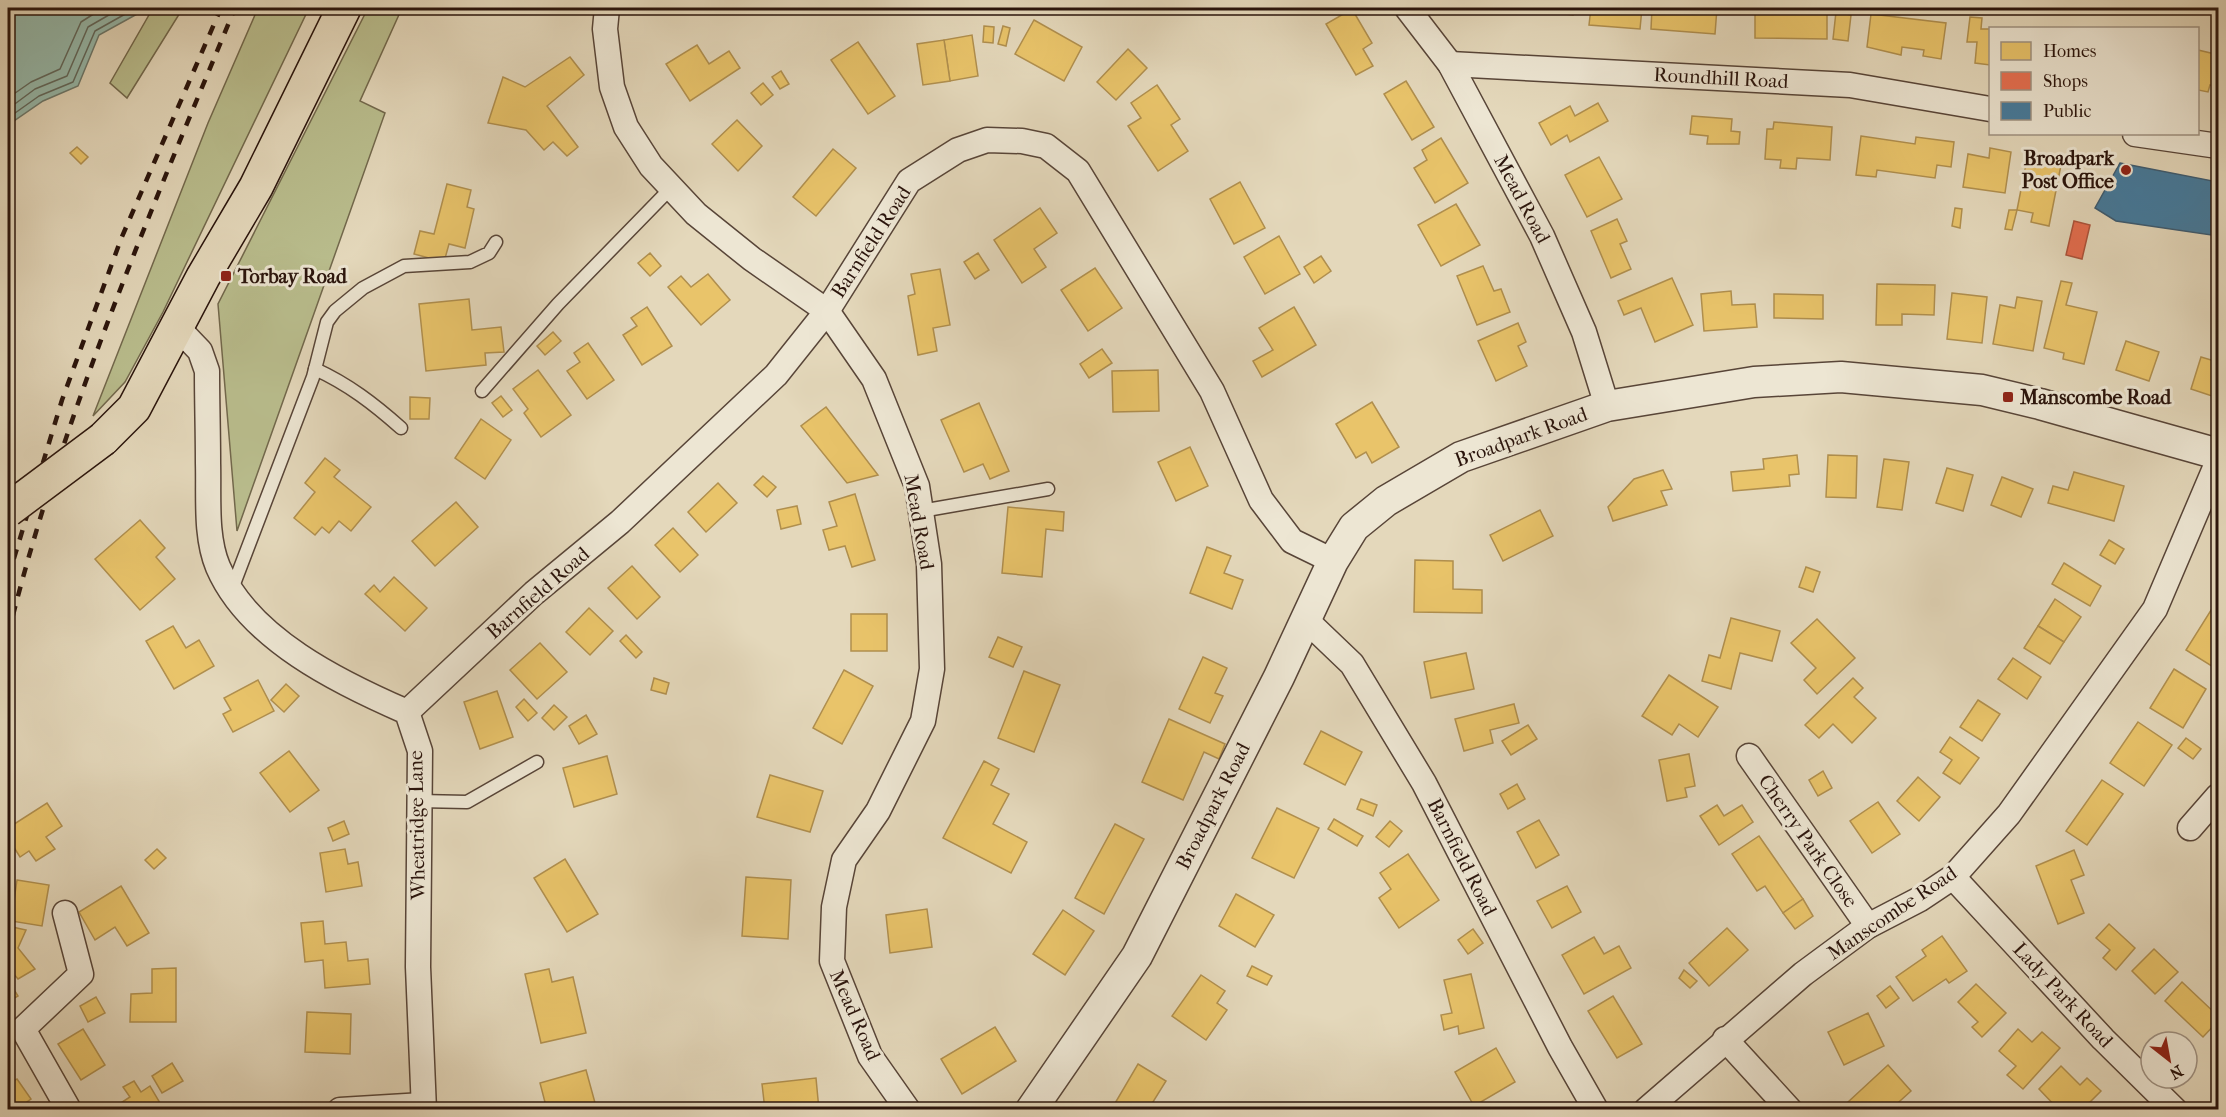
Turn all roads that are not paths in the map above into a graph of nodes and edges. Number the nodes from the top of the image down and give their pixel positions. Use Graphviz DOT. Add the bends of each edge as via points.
graph roads {
  1 [pos="344,8"];
  2 [pos="607,8"];
  3 [pos="1407,8"];
  4 [pos="1450,64"];
  5 [pos="1989,109"];
  6 [pos="2142,135"];
  7 [pos="2218,146"];
  8 [pos="671,188"];
  9 [pos="496,242"];
  10 [pos="827,310"];
  11 [pos="177,327"];
  12 [pos="315,369"];
  13 [pos="482,391"];
  14 [pos="1607,406"];
  15 [pos="401,428"];
  16 [pos="2218,454"];
  17 [pos="2218,461"];
  18 [pos="1048,489"];
  19 [pos="8,510"];
  20 [pos="921,511"];
  21 [pos="1333,561"];
  22 [pos="232,591"];
  23 [pos="1306,620"];
  24 [pos="407,712"];
  25 [pos="1749,756"];
  26 [pos="537,762"];
  27 [pos="2218,796"];
  28 [pos="420,801"];
  29 [pos="2190,828"];
  30 [pos="1953,877"];
  31 [pos="65,913"];
  32 [pos="1868,926"];
  33 [pos="1725,1039"];
  34 [pos="424,1107"];
  35 [pos="69,1110"];
  36 [pos="340,1110"];
  37 [pos="908,1110"];
  38 [pos="1031,1110"];
  39 [pos="1596,1110"];
  40 [pos="1646,1110"];
  41 [pos="1790,1110"];
  42 [pos="2175,1110"];
  1 -- 11 [label="main road" via="256,187"];
  2 -- 8 [label="street, Mead Road" via="605,29 612,87 626,127 651,166"];
  3 -- 4 [label="street, Mead Road"];
  4 -- 5 [label="street, Roundhill Road" via="1850,85"];
  4 -- 14 [label="street, Mead Road" via="1542,236 1584,332"];
  6 -- 7 [label="street"];
  8 -- 10 [label="street, Mead Road" via="696,214 752,259"];
  8 -- 13 [label="lane" via="558,304"];
  9 -- 12 [label="lane" via="489,253 470,262 404,266 346,300 327,322"];
  10 -- 20 [label="street, Mead Road" via="874,379 917,486"];
  10 -- 21 [label="street, Barnfield Road" via="909,181 936,162 987,140 1046,146 1078,171 1212,391 1261,500 1292,541"];
  10 -- 24 [label="street, Barnfield Road" via="776,375 620,522 534,593"];
  11 -- 19 [label="main road, bridge" via="134,408 103,439"];
  11 -- 22 [label="street" via="200,351 207,371 209,524 218,567"];
  12 -- 15 [label="lane" via="367,398"];
  12 -- 22 [label="lane"];
  14 -- 16 [label="street, Broadpark Road" via="1754,382 1841,377 1915,382 1982,390"];
  14 -- 21 [label="street, Broadpark Road" via="1461,457 1386,501 1354,527"];
  17 -- 30 [label="street, Manscombe Road" via="2155,609 2009,814"];
  18 -- 20 [label="lane"];
  20 -- 37 [label="street, Mead Road" via="929,564 932,669 923,721 878,811 844,860 834,908 832,961 870,1056"];
  21 -- 23 [label="street, Broadpark Road"];
  22 -- 24 [label="street" via="262,627 290,649 342,684"];
  23 -- 38 [label="street, Broadpark Road" via="1137,956"];
  23 -- 39 [label="street, Barnfield Road" via="1352,664 1424,783"];
  24 -- 28 [label="street, Wheatridge Lane" via="420,751"];
  25 -- 32 [label="street, Cherry Park Close"];
  26 -- 28 [label="lane" via="467,802"];
  27 -- 29 [label="street"];
  28 -- 34 [label="street, Wheatridge Lane" via="418,967"];
  30 -- 32 [label="street, Manscombe Road"];
  30 -- 42 [label="street, Lady Park Road" via="2103,1039"];
  31 -- 35 [label="street" via="81,974 23,1029"];
  32 -- 33 [label="street, Manscombe Road"];
  33 -- 40 [label="street, Manscombe Road"];
  33 -- 41 [label="street"];
  34 -- 36 [label="street"];
}
